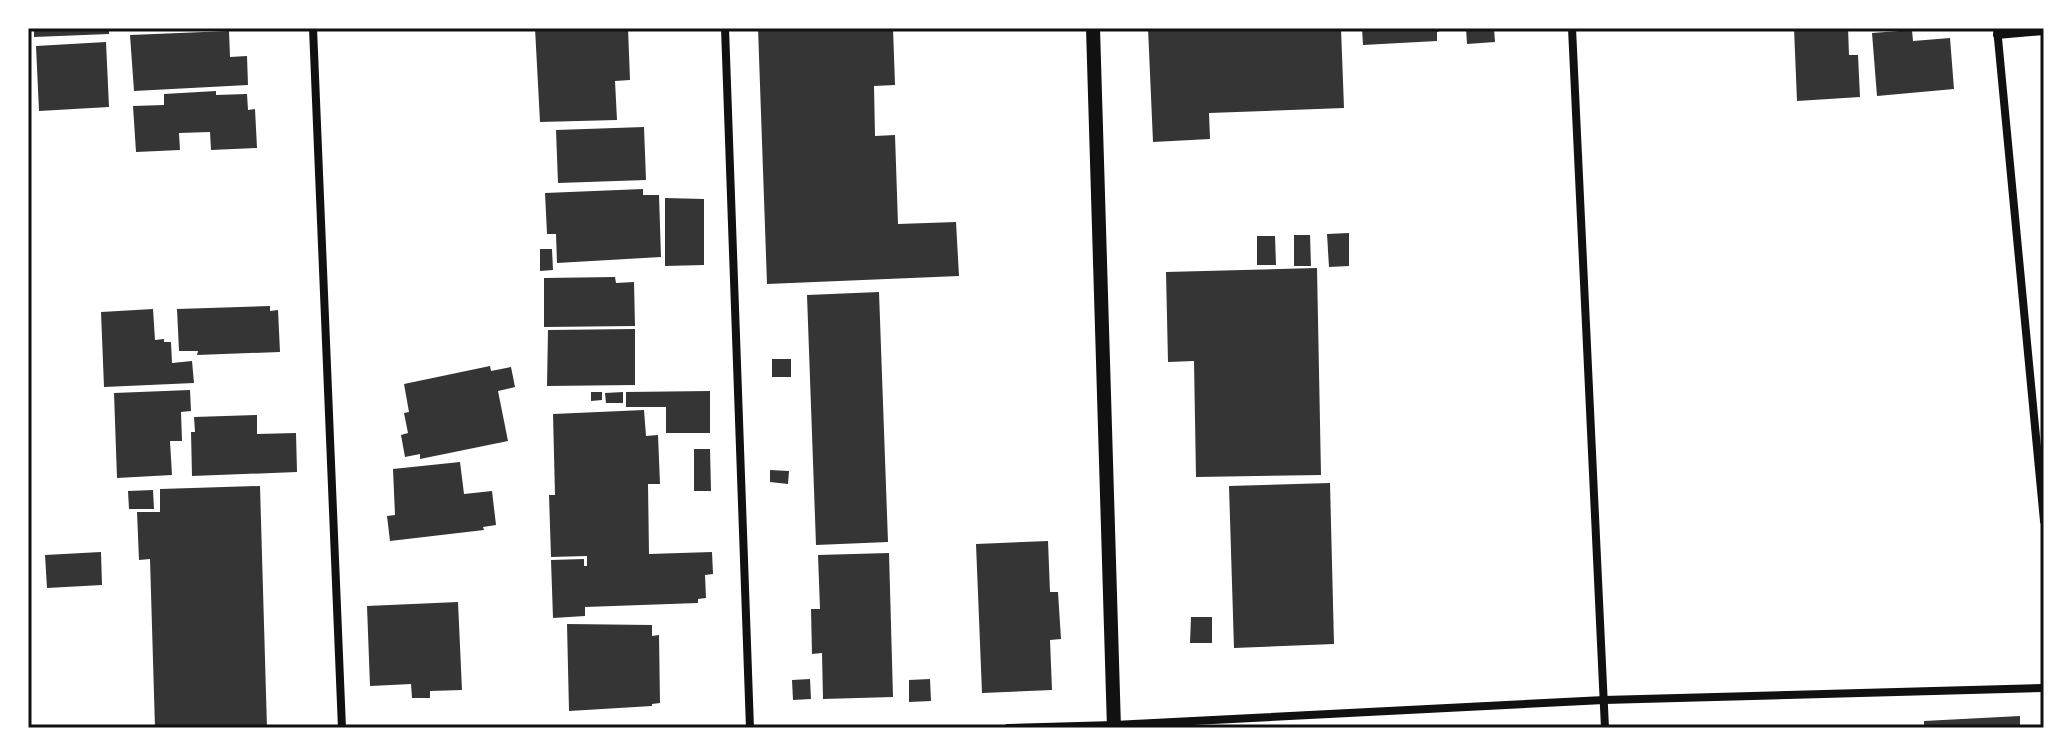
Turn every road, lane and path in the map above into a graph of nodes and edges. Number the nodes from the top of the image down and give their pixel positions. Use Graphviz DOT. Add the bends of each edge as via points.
graph roads {
  1 [pos="313,28"];
  2 [pos="725,28"];
  3 [pos="1093,28"];
  4 [pos="1572,28"];
  5 [pos="1997,31"];
  6 [pos="2044,31"];
  7 [pos="2044,521"];
  8 [pos="2044,688"];
  9 [pos="1604,700"];
  10 [pos="1114,727"];
  11 [pos="342,728"];
  12 [pos="750,728"];
  13 [pos="1008,728"];
  14 [pos="1605,728"];
  1 -- 11 [label="street"];
  2 -- 12 [label="street"];
  3 -- 10 [label="street"];
  4 -- 9 [label="street"];
  5 -- 6 [label="street"];
  5 -- 7 [label="street"];
  8 -- 9 [label="street"];
  9 -- 10 [label="street"];
  9 -- 14 [label="street"];
  10 -- 13 [label="street"];
}
